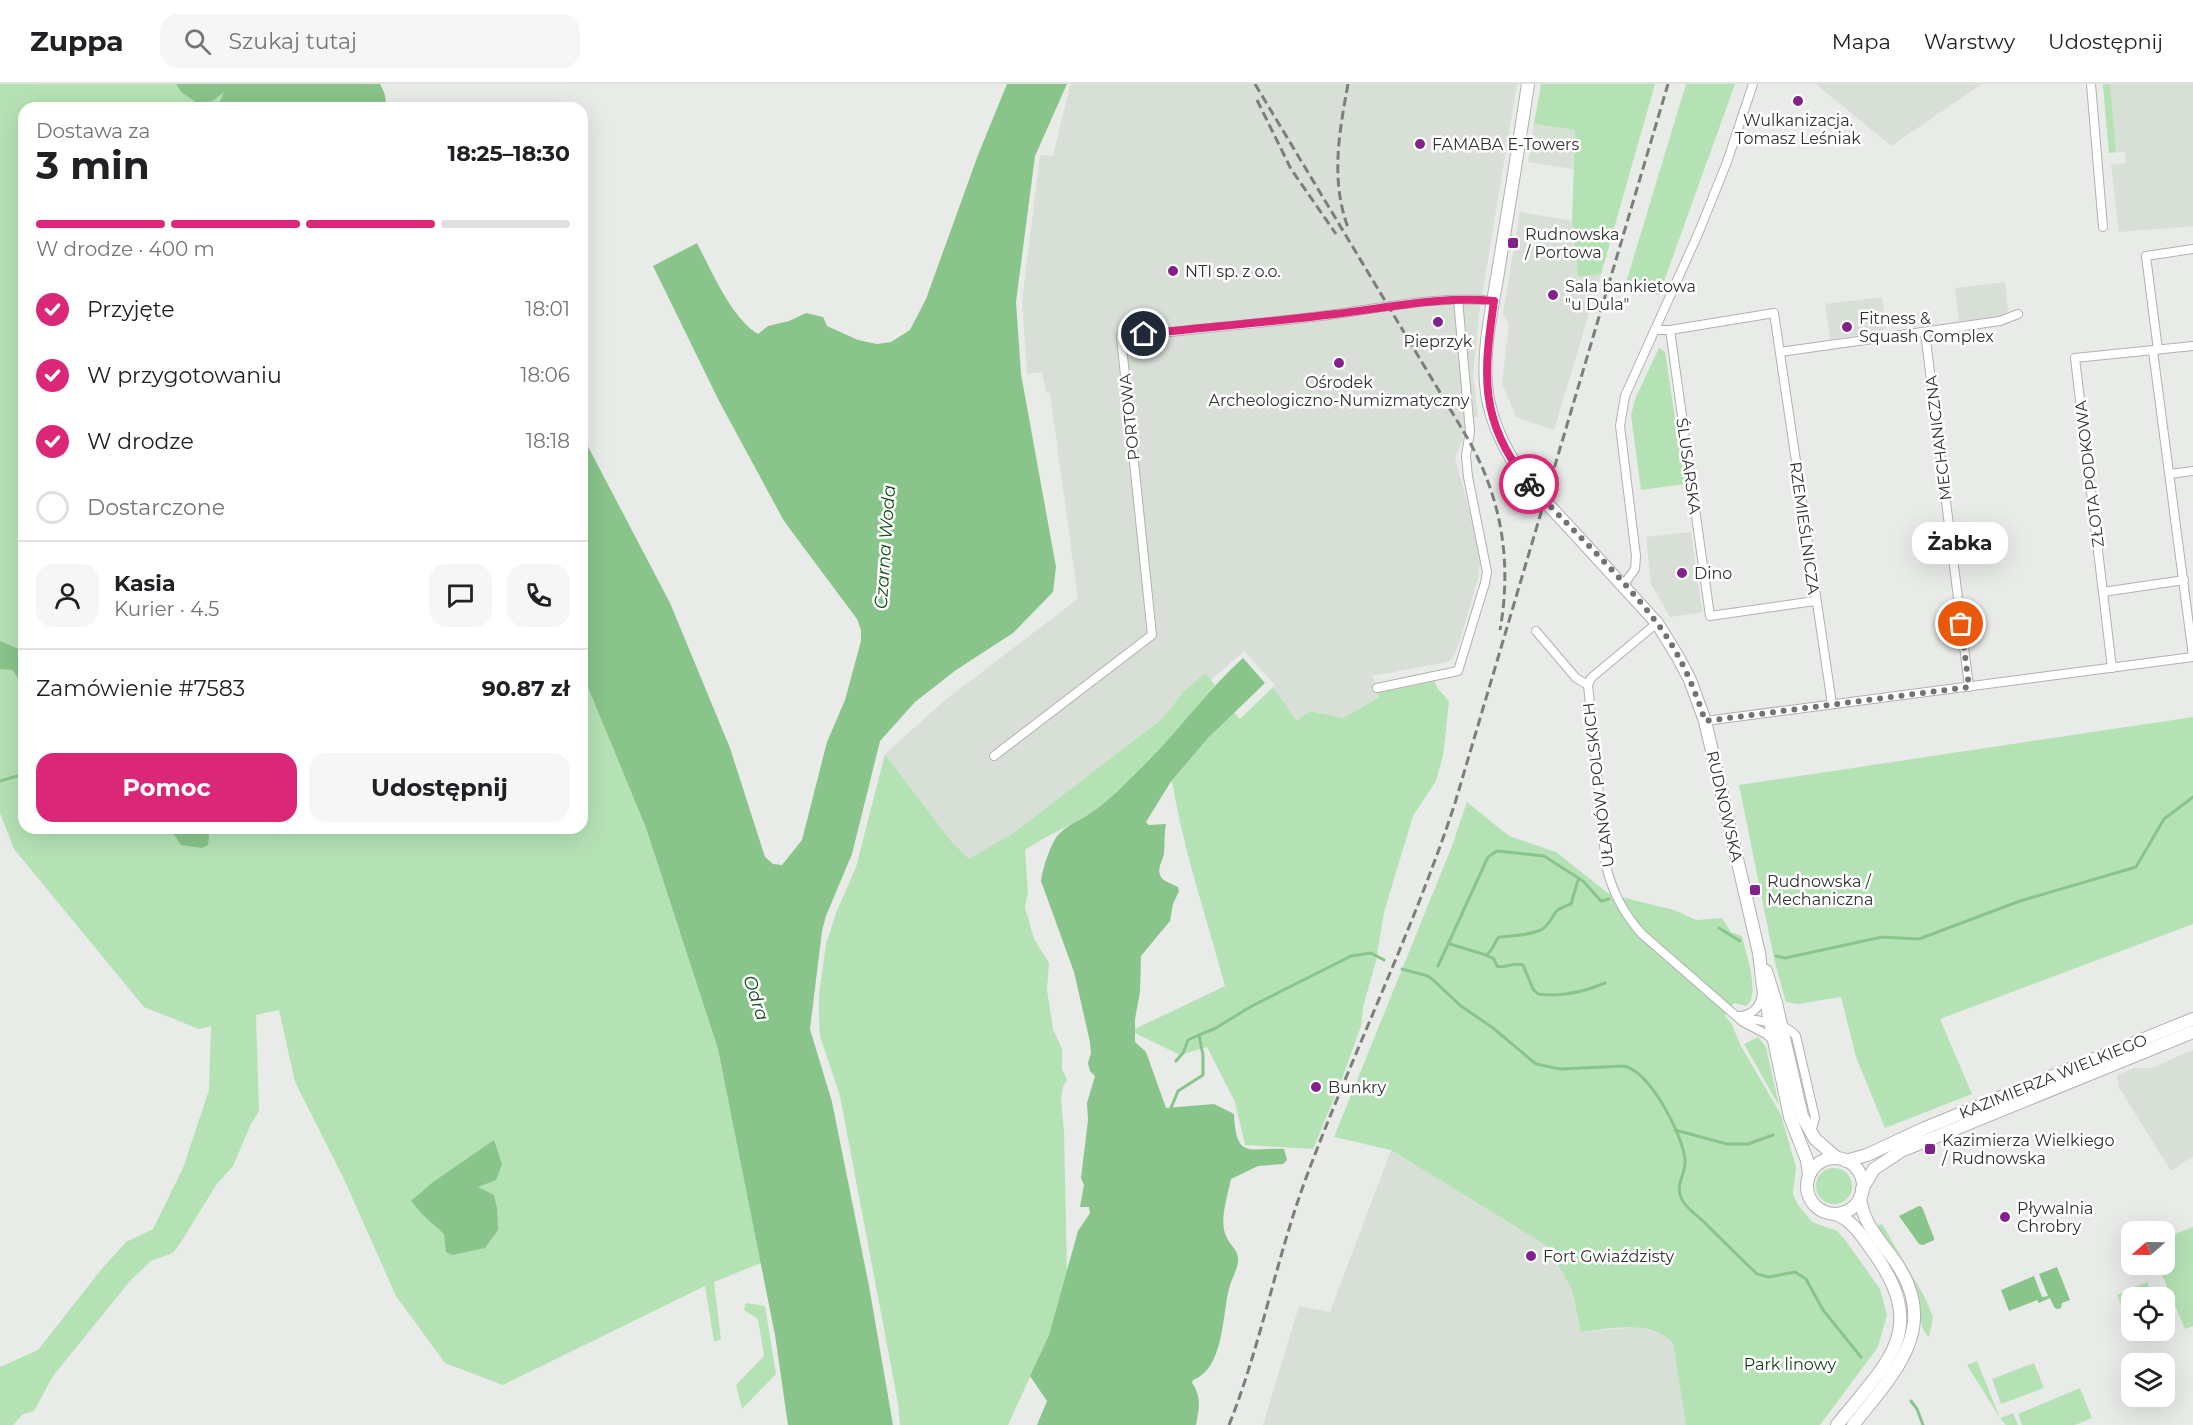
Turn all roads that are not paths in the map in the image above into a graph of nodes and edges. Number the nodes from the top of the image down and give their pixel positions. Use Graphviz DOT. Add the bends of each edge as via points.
graph roads {
  1 [pos="1528,84"];
  2 [pos="1753,84"];
  3 [pos="2091,84"];
  4 [pos="2103,227"];
  5 [pos="2193,249"];
  6 [pos="1458,300"];
  7 [pos="1494,301"];
  8 [pos="2018,314"];
  9 [pos="1656,330"];
  10 [pos="1670,330"];
  11 [pos="1925,332"];
  12 [pos="2193,346"];
  13 [pos="2155,351"];
  14 [pos="1780,352"];
  15 [pos="2193,471"];
  16 [pos="2170,474"];
  17 [pos="2184,580"];
  18 [pos="1624,584"];
  19 [pos="2103,592"];
  20 [pos="1815,601"];
  21 [pos="1657,623"];
  22 [pos="1536,631"];
  23 [pos="2193,656"];
  24 [pos="2112,668"];
  25 [pos="1588,685"];
  26 [pos="1969,687"];
  27 [pos="1377,688"];
  28 [pos="1832,704"];
  29 [pos="1705,721"];
  30 [pos="994,756"];
  31 [pos="1759,953"];
  32 [pos="1763,987"];
  33 [pos="1734,1014"];
  34 [pos="2193,1019"];
  35 [pos="1776,1025"];
  36 [pos="2193,1032"];
  37 [pos="1775,1043"];
  38 [pos="1841,1159"];
  39 [pos="1809,1176"];
  40 [pos="1861,1193"];
  41 [pos="1835,1214"];
  42 [pos="1837,1425"];
  43 [pos="1853,1425"];
  1 -- 7 [label="main road, RUDNOWSKA"];
  2 -- 9 [label="street" via="1722,172"];
  3 -- 4 [label="street"];
  5 -- 13 [label="street" via="2146,256"];
  6 -- 7 [label="street, PORTOWA"];
  6 -- 27 [label="street" via="1470,431 1466,456 1486,559 1485,584 1458,671"];
  6 -- 30 [label="street, PORTOWA" via="1121,337 1152,634"];
  7 -- 18 [label="main road, RUDNOWSKA, bridge" via="1487,351 1487,392 1506,450 1529,484"];
  8 -- 11 [label="street" via="2000,321"];
  9 -- 10 [label="street"];
  9 -- 18 [label="street" via="1621,411 1636,556 1635,569"];
  10 -- 14 [label="street, RZEMIEŚLNICZA" via="1774,313"];
  10 -- 20 [label="street, ŚLUSARSKA" via="1710,616"];
  11 -- 14 [label="street"];
  11 -- 26 [label="street, MECHANICZNA"];
  12 -- 13 [label="street, ZŁOTA PODKOWA"];
  13 -- 16 [label="street"];
  13 -- 19 [label="street, ZŁOTA PODKOWA" via="2075,358"];
  14 -- 20 [label="street, RZEMIEŚLNICZA"];
  15 -- 16 [label="street"];
  16 -- 17 [label="street"];
  17 -- 19 [label="street"];
  17 -- 23 [label="street"];
  18 -- 21 [label="main road, RUDNOWSKA"];
  19 -- 24 [label="street, ZŁOTA PODKOWA"];
  20 -- 28 [label="street, RZEMIEŚLNICZA"];
  21 -- 25 [label="street, UŁANÓW POLSKICH" via="1591,678"];
  21 -- 29 [label="main road, RUDNOWSKA" via="1690,680"];
  22 -- 25 [label="street, UŁANÓW POLSKICH" via="1576,678"];
  23 -- 24 [label="street"];
  24 -- 26 [label="street"];
  25 -- 33 [label="street, UŁANÓW POLSKICH" via="1606,865 1620,906 1642,934"];
  26 -- 28 [label="street"];
  28 -- 29 [label="street"];
  29 -- 31 [label="main road, RUDNOWSKA"];
  31 -- 32 [label="main road, RUDNOWSKA"];
  31 -- 35 [label="main road, RUDNOWSKA" via="1772,989"];
  32 -- 33 [label="street" via="1760,1004 1753,1012"];
  32 -- 35 [label="main road, RUDNOWSKA"];
  33 -- 35 [label="street, UŁANÓW POLSKICH"];
  33 -- 37 [label="street, UŁANÓW POLSKICH"];
  34 -- 38 [label="main road, KAZIMIERZA WIELKIEGO" via="1867,1155"];
  35 -- 37 [label="main road, RUDNOWSKA"];
  35 -- 38 [label="main road, RUDNOWSKA" via="1802,1116 1811,1132"];
  36 -- 40 [label="main road, KAZIMIERZA WIELKIEGO" via="1901,1151 1874,1169"];
  37 -- 39 [label="main road, RUDNOWSKA" via="1790,1117 1807,1160"];
  38 -- 39 [label="main road" via="1827,1159"];
  38 -- 40 [label="main road" via="1859,1172"];
  39 -- 41 [label="main road" via="1808,1190 1814,1204"];
  40 -- 41 [label="main road" via="1850,1209"];
  40 -- 43 [label="main road" via="1867,1222 1908,1282 1915,1319 1908,1349 1899,1365"];
  41 -- 42 [label="main road" via="1852,1225 1891,1278 1899,1299 1901,1323 1890,1355"];
}
